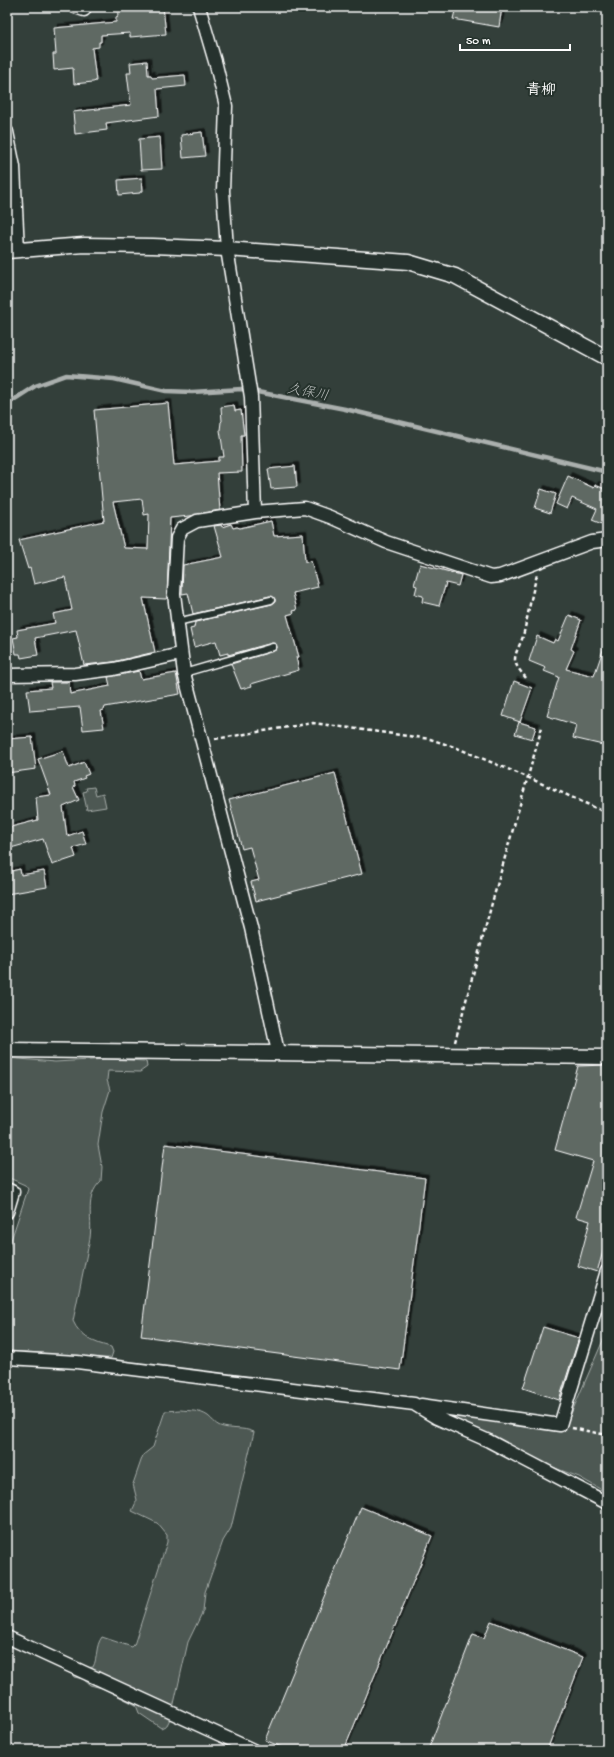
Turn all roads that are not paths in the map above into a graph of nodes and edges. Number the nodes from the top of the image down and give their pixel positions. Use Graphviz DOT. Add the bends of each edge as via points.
graph roads {
  1 [pos="199,7"];
  2 [pos="7,132"];
  3 [pos="227,249"];
  4 [pos="12,251"];
  5 [pos="607,358"];
  6 [pos="254,512"];
  7 [pos="607,540"];
  8 [pos="270,600"];
  9 [pos="177,622"];
  10 [pos="273,647"];
  11 [pos="180,654"];
  12 [pos="184,673"];
  13 [pos="7,675"];
  14 [pos="7,1050"];
  15 [pos="278,1052"];
  16 [pos="607,1057"];
  17 [pos="7,1189"];
  18 [pos="7,1212"];
  19 [pos="607,1271"];
  20 [pos="7,1358"];
  21 [pos="414,1404"];
  22 [pos="607,1503"];
  23 [pos="7,1637"];
  24 [pos="253,1750"];
  1 -- 3 [label="street" via="226,106 223,191"];
  2 -- 4 [label="street" via="14,167"];
  3 -- 4 [label="street" via="84,245"];
  3 -- 5 [label="street" via="408,262 431,268 455,276"];
  3 -- 6 [label="street" via="251,397"];
  6 -- 7 [label="street" via="293,508 315,511 386,542 491,576 500,576 592,542"];
  6 -- 9 [label="street" via="197,521 182,529 177,538 175,573"];
  8 -- 9 [label="lane"];
  9 -- 11 [label="street"];
  10 -- 12 [label="lane"];
  11 -- 12 [label="street"];
  11 -- 13 [label="street" via="114,669 75,674"];
  12 -- 15 [label="street" via="251,928"];
  14 -- 15 [label="street"];
  15 -- 16 [label="street"];
  17 -- 18 [label="street" via="13,1192"];
  19 -- 21 [label="street" via="560,1425"];
  20 -- 21 [label="street" via="77,1362"];
  21 -- 22 [label="street"];
  23 -- 24 [label="street"];
}
